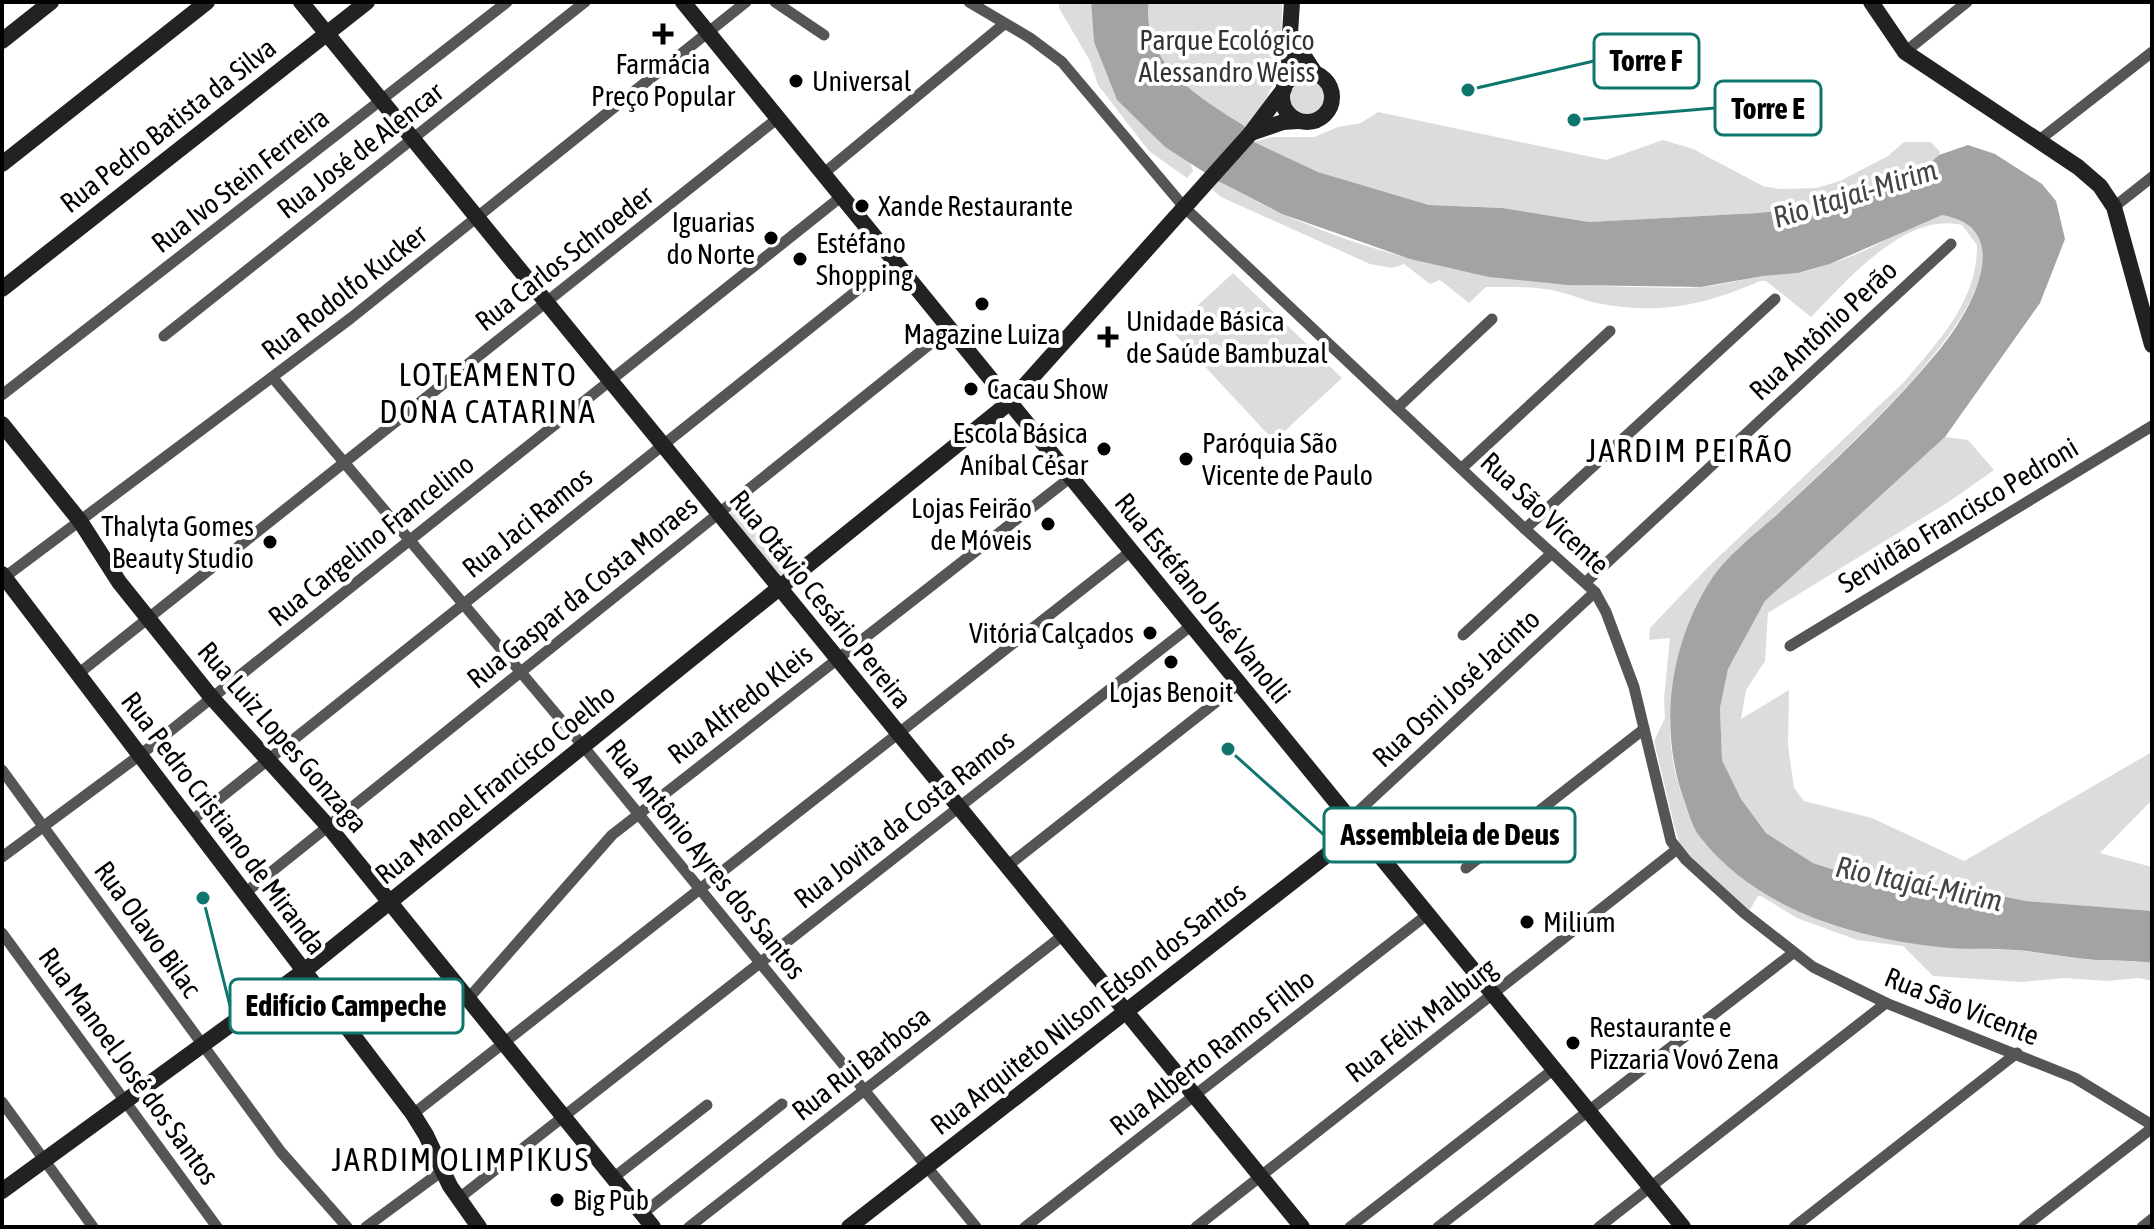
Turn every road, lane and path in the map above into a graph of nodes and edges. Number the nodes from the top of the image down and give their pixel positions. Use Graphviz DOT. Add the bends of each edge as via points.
graph roads {
  1 [pos="51,2"];
  2 [pos="207,2"];
  3 [pos="301,2"];
  4 [pos="367,2"];
  5 [pos="507,2"];
  6 [pos="585,2"];
  7 [pos="683,2"];
  8 [pos="746,2"];
  9 [pos="775,2"];
  10 [pos="969,2"];
  11 [pos="1292,2"];
  12 [pos="1871,2"];
  13 [pos="1967,2"];
  14 [pos="1004,24"];
  15 [pos="708,32"];
  16 [pos="326,34"];
  17 [pos="824,35"];
  18 [pos="1290,35"];
  19 [pos="4,36"];
  20 [pos="1905,52"];
  21 [pos="2152,52"];
  22 [pos="1315,73"];
  23 [pos="1285,85"];
  24 [pos="381,100"];
  25 [pos="778,118"];
  26 [pos="1298,121"];
  27 [pos="1249,135"];
  28 [pos="413,139"];
  29 [pos="2038,141"];
  30 [pos="2,164"];
  31 [pos="823,174"];
  32 [pos="2152,177"];
  33 [pos="842,196"];
  34 [pos="1184,207"];
  35 [pos="2114,207"];
  36 [pos="477,218"];
  37 [pos="1951,244"];
  38 [pos="894,261"];
  39 [pos="2,289"];
  40 [pos="1775,299"];
  41 [pos="2147,302"];
  42 [pos="545,303"];
  43 [pos="1492,319"];
  44 [pos="950,328"];
  45 [pos="1610,331"];
  46 [pos="164,336"];
  47 [pos="2152,345"];
  48 [pos="273,378"];
  49 [pos="610,381"];
  50 [pos="2,395"];
  51 [pos="1010,402"];
  52 [pos="1397,408"];
  53 [pos="2,424"];
  54 [pos="2152,426"];
  55 [pos="662,446"];
  56 [pos="344,462"];
  57 [pos="1462,468"];
  58 [pos="1071,477"];
  59 [pos="718,514"];
  60 [pos="80,521"];
  61 [pos="1525,529"];
  62 [pos="410,540"];
  63 [pos="1131,551"];
  64 [pos="1552,553"];
  65 [pos="3,577"];
  66 [pos="1586,582"];
  67 [pos="779,589"];
  68 [pos="1595,592"];
  69 [pos="463,604"];
  70 [pos="148,619"];
  71 [pos="1192,625"];
  72 [pos="1463,635"];
  73 [pos="1790,646"];
  74 [pos="837,659"];
  75 [pos="521,672"];
  76 [pos="78,674"];
  77 [pos="1239,684"];
  78 [pos="212,698"];
  79 [pos="1644,729"];
  80 [pos="897,734"];
  81 [pos="583,746"];
  82 [pos="140,755"];
  83 [pos="268,760"];
  84 [pos="2,770"];
  85 [pos="958,808"];
  86 [pos="639,814"];
  87 [pos="190,822"];
  88 [pos="1354,824"];
  89 [pos="43,826"];
  90 [pos="328,826"];
  91 [pos="1676,850"];
  92 [pos="2,857"];
  93 [pos="1006,867"];
  94 [pos="1466,868"];
  95 [pos="700,889"];
  96 [pos="245,893"];
  97 [pos="389,902"];
  98 [pos="1428,914"];
  99 [pos="2,933"];
  100 [pos="1062,936"];
  101 [pos="1793,953"];
  102 [pos="760,963"];
  103 [pos="304,971"];
  104 [pos="1493,994"];
  105 [pos="468,999"];
  106 [pos="1886,1003"];
  107 [pos="1126,1012"];
  108 [pos="503,1043"];
  109 [pos="203,1045"];
  110 [pos="2017,1053"];
  111 [pos="1554,1069"];
  112 [pos="864,1090"];
  113 [pos="1194,1095"];
  114 [pos="125,1101"];
  115 [pos="2,1102"];
  116 [pos="782,1104"];
  117 [pos="707,1105"];
  118 [pos="1588,1111"];
  119 [pos="413,1114"];
  120 [pos="563,1117"];
  121 [pos="2152,1127"];
  122 [pos="44,1160"];
  123 [pos="927,1167"];
  124 [pos="442,1171"];
  125 [pos="1260,1176"];
  126 [pos="613,1178"];
  127 [pos="1650,1187"];
  128 [pos="2,1191"];
  129 [pos="458,1199"];
  130 [pos="2152,1219"];
  131 [pos="648,1220"];
  132 [pos="93,1227"];
  133 [pos="217,1227"];
  134 [pos="347,1227"];
  135 [pos="366,1227"];
  136 [pos="479,1227"];
  137 [pos="689,1227"];
  138 [pos="849,1227"];
  139 [pos="976,1227"];
  140 [pos="1025,1227"];
  141 [pos="1196,1227"];
  142 [pos="1302,1227"];
  143 [pos="1350,1227"];
  144 [pos="1438,1227"];
  145 [pos="1599,1227"];
  146 [pos="1683,1227"];
  147 [pos="1794,1227"];
  148 [pos="2024,1227"];
  149 [pos="2142,1227"];
  1 -- 19 [label="main road"];
  2 -- 30 [label="main road"];
  3 -- 16 [label="main road, Rua Otávio Cesário Pereira"];
  4 -- 16 [label="main road, Rua Pedro Batista da Silva"];
  5 -- 24 [label="street, Rua Ivo Stein Ferreira"];
  6 -- 28 [label="street, Rua José de Alencar"];
  7 -- 15 [label="main road, Rua Estéfano José Vanolli"];
  8 -- 15 [label="street, Rua Rodolfo Kucker"];
  9 -- 17 [label="street"];
  10 -- 14 [label="street, Rua São Vicente"];
  11 -- 18 [label="main road"];
  12 -- 20 [label="main road"];
  13 -- 20 [label="street"];
  14 -- 31 [label="street"];
  14 -- 34 [label="street, Rua São Vicente" via="1062,62"];
  15 -- 25 [label="main road, Rua Estéfano José Vanolli"];
  15 -- 36 [label="street, Rua Rodolfo Kucker"];
  16 -- 24 [label="main road, Rua Otávio Cesário Pereira"];
  16 -- 39 [label="main road, Rua Pedro Batista da Silva"];
  18 -- 22 [label="main road"];
  18 -- 23 [label="main road"];
  20 -- 29 [label="main road"];
  21 -- 29 [label="street"];
  22 -- 23 [label="main road" via="1300,73"];
  22 -- 26 [label="main road" via="1327,81 1332,103 1316,121"];
  23 -- 26 [label="main road" via="1286,111"];
  23 -- 27 [label="main road, Rua Manoel Francisco Coelho"];
  24 -- 28 [label="main road, Rua Otávio Cesário Pereira"];
  24 -- 50 [label="street, Rua Ivo Stein Ferreira"];
  25 -- 31 [label="main road, Rua Estéfano José Vanolli"];
  25 -- 42 [label="street, Rua Carlos Schroeder"];
  26 -- 27 [label="main road" via="1269,125"];
  27 -- 34 [label="main road, Rua Manoel Francisco Coelho"];
  28 -- 36 [label="main road, Rua Otávio Cesário Pereira"];
  28 -- 46 [label="street, Rua José de Alencar"];
  29 -- 35 [label="main road" via="2091,177"];
  31 -- 33 [label="main road, Rua Estéfano José Vanolli"];
  32 -- 35 [label="street"];
  33 -- 38 [label="main road, Rua Estéfano José Vanolli"];
  33 -- 49 [label="street, Rua Cargelino Francelino"];
  34 -- 51 [label="main road, Rua Manoel Francisco Coelho"];
  34 -- 52 [label="street, Rua São Vicente"];
  35 -- 41 [label="main road"];
  36 -- 42 [label="main road, Rua Otávio Cesário Pereira"];
  36 -- 48 [label="street, Rua Rodolfo Kucker"];
  37 -- 66 [label="street, Rua Antônio Perão"];
  38 -- 44 [label="main road, Rua Estéfano José Vanolli"];
  38 -- 55 [label="street, Rua Jaci Ramos"];
  40 -- 61 [label="street"];
  41 -- 47 [label="main road"];
  42 -- 49 [label="main road, Rua Otávio Cesário Pereira"];
  42 -- 56 [label="street, Rua Carlos Schroeder"];
  43 -- 52 [label="street"];
  44 -- 51 [label="main road, Rua Estéfano José Vanolli"];
  44 -- 59 [label="street, Rua Gaspar da Costa Moraes"];
  45 -- 57 [label="street"];
  48 -- 56 [label="street, Rua Antônio Ayres dos Santos"];
  48 -- 60 [label="street, Rua Rodolfo Kucker"];
  49 -- 55 [label="main road, Rua Otávio Cesário Pereira"];
  49 -- 62 [label="street, Rua Cargelino Francelino"];
  51 -- 58 [label="main road, Rua Estéfano José Vanolli"];
  51 -- 67 [label="main road, Rua Manoel Francisco Coelho"];
  52 -- 57 [label="street, Rua São Vicente"];
  53 -- 60 [label="main road, Rua Luiz Lopes Gonzaga"];
  54 -- 73 [label="street, Servidão Francisco Pedroni"];
  55 -- 59 [label="main road, Rua Otávio Cesário Pereira"];
  55 -- 69 [label="street, Rua Jaci Ramos"];
  56 -- 62 [label="street, Rua Antônio Ayres dos Santos"];
  56 -- 70 [label="street, Rua Carlos Schroeder"];
  57 -- 61 [label="street, Rua São Vicente"];
  58 -- 63 [label="main road, Rua Estéfano José Vanolli"];
  58 -- 74 [label="street, Rua Alfredo Kleis"];
  59 -- 67 [label="main road, Rua Otávio Cesário Pereira"];
  59 -- 75 [label="street, Rua Gaspar da Costa Moraes"];
  60 -- 65 [label="street, Rua Rodolfo Kucker"];
  60 -- 70 [label="main road, Rua Luiz Lopes Gonzaga"];
  61 -- 64 [label="street, Rua São Vicente"];
  62 -- 69 [label="street, Rua Antônio Ayres dos Santos"];
  62 -- 78 [label="street, Rua Cargelino Francelino"];
  63 -- 71 [label="main road, Rua Estéfano José Vanolli"];
  63 -- 80 [label="street"];
  64 -- 66 [label="street, Rua São Vicente"];
  64 -- 72 [label="street"];
  65 -- 76 [label="main road, Rua Pedro Cristiano de Miranda"];
  66 -- 68 [label="street, Rua São Vicente"];
  67 -- 74 [label="main road, Rua Otávio Cesário Pereira"];
  67 -- 81 [label="main road, Rua Manoel Francisco Coelho"];
  68 -- 79 [label="street, Rua São Vicente" via="1626,662"];
  68 -- 88 [label="street, Rua Osni José Jacinto"];
  69 -- 75 [label="street, Rua Antônio Ayres dos Santos"];
  69 -- 83 [label="street, Rua Jaci Ramos"];
  70 -- 76 [label="street, Rua Carlos Schroeder"];
  70 -- 78 [label="main road, Rua Luiz Lopes Gonzaga"];
  71 -- 77 [label="main road, Rua Estéfano José Vanolli"];
  71 -- 85 [label="street, Rua Jovita da Costa Ramos"];
  74 -- 80 [label="main road, Rua Otávio Cesário Pereira"];
  74 -- 86 [label="street, Rua Alfredo Kleis"];
  75 -- 81 [label="street, Rua Antônio Ayres dos Santos"];
  75 -- 90 [label="street, Rua Gaspar da Costa Moraes"];
  76 -- 82 [label="main road, Rua Pedro Cristiano de Miranda"];
  77 -- 88 [label="main road, Rua Estéfano José Vanolli"];
  77 -- 93 [label="street"];
  78 -- 82 [label="street, Rua Cargelino Francelino"];
  78 -- 83 [label="main road, Rua Luiz Lopes Gonzaga"];
  79 -- 91 [label="street, Rua São Vicente"];
  79 -- 94 [label="street"];
  80 -- 85 [label="main road, Rua Otávio Cesário Pereira"];
  80 -- 95 [label="street"];
  81 -- 86 [label="street, Rua Antônio Ayres dos Santos"];
  81 -- 97 [label="main road, Rua Manoel Francisco Coelho"];
  82 -- 87 [label="main road, Rua Pedro Cristiano de Miranda"];
  82 -- 89 [label="street, Rua Cargelino Francelino"];
  83 -- 87 [label="street, Rua Jaci Ramos"];
  83 -- 90 [label="main road, Rua Luiz Lopes Gonzaga"];
  84 -- 89 [label="street, Rua Olavo Bilac"];
  85 -- 93 [label="main road, Rua Otávio Cesário Pereira"];
  85 -- 102 [label="street, Rua Jovita da Costa Ramos"];
  86 -- 95 [label="street, Rua Antônio Ayres dos Santos"];
  86 -- 105 [label="street, Rua Alfredo Kleis" via="599,847"];
  87 -- 96 [label="main road, Rua Pedro Cristiano de Miranda"];
  88 -- 98 [label="main road, Rua Estéfano José Vanolli"];
  88 -- 107 [label="main road, Rua Arquiteto Nilson Edson dos Santos"];
  89 -- 92 [label="street, Rua Cargelino Francelino"];
  89 -- 109 [label="street, Rua Olavo Bilac"];
  90 -- 96 [label="street, Rua Gaspar da Costa Moraes"];
  90 -- 97 [label="main road, Rua Luiz Lopes Gonzaga"];
  91 -- 101 [label="street, Rua São Vicente"];
  91 -- 104 [label="street, Rua Félix Malburg"];
  93 -- 100 [label="main road, Rua Otávio Cesário Pereira"];
  95 -- 102 [label="street, Rua Antônio Ayres dos Santos"];
  95 -- 108 [label="street"];
  96 -- 103 [label="main road, Rua Pedro Cristiano de Miranda"];
  97 -- 103 [label="main road, Rua Manoel Francisco Coelho"];
  97 -- 105 [label="main road, Rua Luiz Lopes Gonzaga"];
  98 -- 104 [label="main road, Rua Estéfano José Vanolli"];
  98 -- 113 [label="street, Rua Alberto Ramos Filho"];
  99 -- 114 [label="street, Rua Manoel José dos Santos"];
  100 -- 107 [label="main road, Rua Otávio Cesário Pereira"];
  100 -- 112 [label="street, Rua Rui Barbosa"];
  101 -- 106 [label="street, Rua São Vicente"];
  101 -- 118 [label="street"];
  102 -- 112 [label="street, Rua Antônio Ayres dos Santos"];
  102 -- 120 [label="street, Rua Jovita da Costa Ramos"];
  103 -- 109 [label="main road, Rua Manoel Francisco Coelho"];
  103 -- 119 [label="main road, Rua Pedro Cristiano de Miranda"];
  104 -- 111 [label="main road, Rua Estéfano José Vanolli"];
  104 -- 125 [label="street, Rua Félix Malburg"];
  105 -- 108 [label="main road, Rua Luiz Lopes Gonzaga"];
  106 -- 110 [label="street, Rua São Vicente"];
  106 -- 127 [label="street"];
  107 -- 113 [label="main road, Rua Otávio Cesário Pereira"];
  107 -- 123 [label="main road, Rua Arquiteto Nilson Edson dos Santos"];
  108 -- 119 [label="street"];
  108 -- 120 [label="main road, Rua Luiz Lopes Gonzaga"];
  109 -- 114 [label="main road, Rua Manoel Francisco Coelho"];
  109 -- 134 [label="street, Rua Olavo Bilac" via="295,1169"];
  110 -- 121 [label="street, Rua São Vicente" via="2075,1078"];
  110 -- 147 [label="street"];
  111 -- 118 [label="main road, Rua Estéfano José Vanolli"];
  111 -- 143 [label="street"];
  112 -- 123 [label="street, Rua Antônio Ayres dos Santos"];
  112 -- 137 [label="street, Rua Rui Barbosa"];
  113 -- 125 [label="main road, Rua Otávio Cesário Pereira"];
  113 -- 140 [label="street, Rua Alberto Ramos Filho"];
  114 -- 122 [label="main road, Rua Manoel Francisco Coelho"];
  114 -- 133 [label="street, Rua Manoel José dos Santos"];
  115 -- 122 [label="street"];
  116 -- 131 [label="street"];
  117 -- 126 [label="street"];
  118 -- 127 [label="main road, Rua Estéfano José Vanolli"];
  118 -- 144 [label="street"];
  119 -- 124 [label="main road, Rua Pedro Cristiano de Miranda"];
  120 -- 126 [label="main road, Rua Luiz Lopes Gonzaga"];
  120 -- 129 [label="street, Rua Jovita da Costa Ramos"];
  121 -- 148 [label="street"];
  122 -- 128 [label="main road, Rua Manoel Francisco Coelho"];
  122 -- 132 [label="street"];
  123 -- 138 [label="main road, Rua Arquiteto Nilson Edson dos Santos"];
  123 -- 139 [label="street, Rua Antônio Ayres dos Santos"];
  124 -- 129 [label="main road, Rua Pedro Cristiano de Miranda"];
  124 -- 135 [label="street"];
  125 -- 141 [label="street, Rua Félix Malburg"];
  125 -- 142 [label="main road, Rua Otávio Cesário Pereira"];
  126 -- 131 [label="main road, Rua Luiz Lopes Gonzaga"];
  127 -- 145 [label="street"];
  127 -- 146 [label="main road, Rua Estéfano José Vanolli"];
  129 -- 136 [label="main road, Rua Pedro Cristiano de Miranda"];
  130 -- 149 [label="street"];
}
